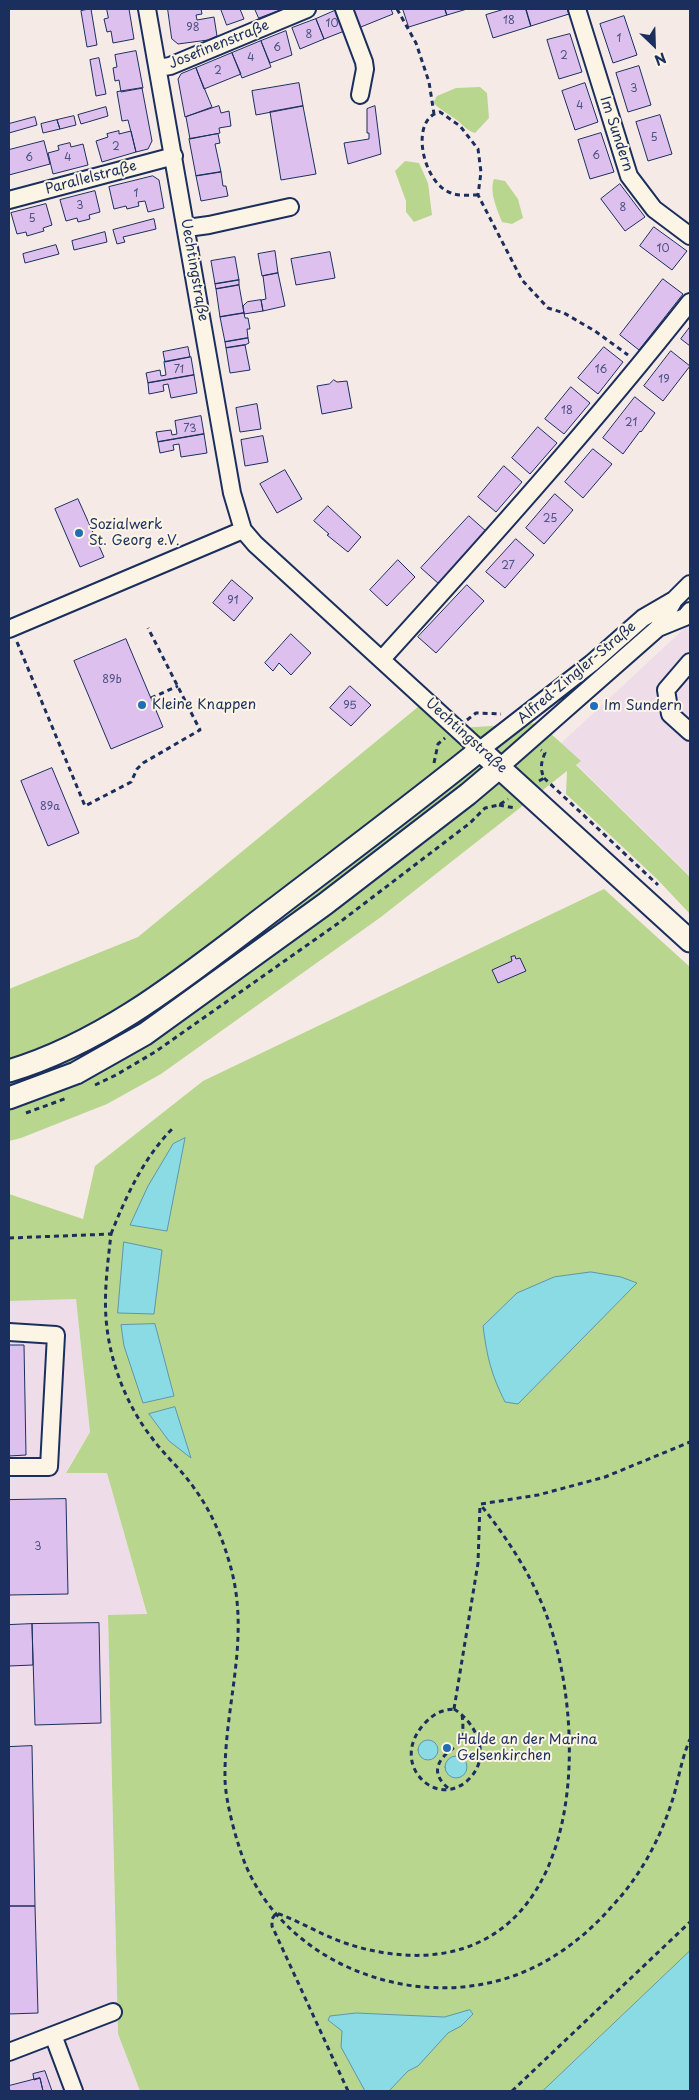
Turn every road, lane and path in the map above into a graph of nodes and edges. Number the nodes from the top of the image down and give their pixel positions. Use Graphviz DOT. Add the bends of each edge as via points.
graph roads {
  1 [pos="148,9"];
  2 [pos="308,9"];
  3 [pos="344,9"];
  4 [pos="397,9"];
  5 [pos="577,9"];
  6 [pos="158,68"];
  7 [pos="360,95"];
  8 [pos="434,114"];
  9 [pos="174,156"];
  10 [pos="478,195"];
  11 [pos="9,200"];
  12 [pos="290,207"];
  13 [pos="187,228"];
  14 [pos="690,236"];
  15 [pos="690,302"];
  16 [pos="640,365"];
  17 [pos="243,530"];
  18 [pos="690,584"];
  19 [pos="674,600"];
  20 [pos="690,611"];
  21 [pos="10,628"];
  22 [pos="148,628"];
  23 [pos="658,628"];
  24 [pos="382,659"];
  25 [pos="690,662"];
  26 [pos="178,686"];
  27 [pos="151,698"];
  28 [pos="507,719"];
  29 [pos="467,720"];
  30 [pos="690,732"];
  31 [pos="445,738"];
  32 [pos="537,746"];
  33 [pos="480,750"];
  34 [pos="500,767"];
  35 [pos="440,768"];
  36 [pos="544,778"];
  37 [pos="537,782"];
  38 [pos="662,889"];
  39 [pos="690,941"];
  40 [pos="9,1071"];
  41 [pos="9,1098"];
  42 [pos="174,1127"];
  43 [pos="111,1234"];
  44 [pos="9,1238"];
  45 [pos="9,1332"];
  46 [pos="690,1442"];
  47 [pos="9,1467"];
  48 [pos="480,1504"];
  49 [pos="454,1709"];
  50 [pos="462,1714"];
  51 [pos="690,1739"];
  52 [pos="448,1789"];
  53 [pos="276,1913"];
  54 [pos="690,1922"];
  55 [pos="113,2012"];
  56 [pos="52,2035"];
  57 [pos="9,2052"];
  58 [pos="74,2091"];
  59 [pos="348,2091"];
  60 [pos="512,2091"];
  1 -- 6 [label="street, Uechtingstraße"];
  2 -- 6 [label="street, Josefinenstraße" via="170,66"];
  3 -- 7 [label="street" via="364,62"];
  4 -- 8 [label="path" via="416,43 429,82"];
  5 -- 14 [label="street, Im Sundern" via="630,176 654,209"];
  6 -- 9 [label="street, Uechtingstraße"];
  8 -- 10 [label="path" via="440,112 452,118 478,149 481,172"];
  8 -- 10 [label="path" via="426,125 422,140 430,175 452,194"];
  9 -- 11 [label="street, Parallelstraße"];
  9 -- 13 [label="street, Uechtingstraße"];
  10 -- 16 [label="path" via="522,280 548,308 564,313 595,331"];
  12 -- 13 [label="street"];
  13 -- 17 [label="street, Uechtingstraße" via="232,494"];
  15 -- 16 [label="street"];
  16 -- 24 [label="street"];
  17 -- 21 [label="street"];
  17 -- 24 [label="street, Uechtingstraße"];
  18 -- 19 [label="street, Alfred-Zingler-Straße"];
  19 -- 23 [label="street, Alfred-Zingler-Straße"];
  19 -- 33 [label="street, Alfred-Zingler-Straße" via="643,618 584,669"];
  20 -- 23 [label="street" via="685,617"];
  21 -- 26 [label="path" via="85,806 131,782 143,763 200,730"];
  22 -- 26 [label="path"];
  23 -- 34 [label="street, Alfred-Zingler-Straße"];
  24 -- 33 [label="street, Uechtingstraße"];
  25 -- 30 [label="street" via="666,690 670,714"];
  26 -- 27 [label="path"];
  28 -- 29 [label="path" via="502,714 476,713"];
  31 -- 35 [label="path" via="438,744 434,762"];
  32 -- 36 [label="path" via="545,753 541,760"];
  33 -- 34 [label="main road, Uechtingstraße"];
  33 -- 40 [label="main road" via="172,986 94,1036"];
  34 -- 39 [label="main road, Uechtingstraße"];
  34 -- 41 [label="main road" via="325,904 145,1034 76,1073"];
  36 -- 37 [label="path"];
  36 -- 38 [label="path"];
  42 -- 43 [label="path" via="141,1167"];
  43 -- 44 [label="path"];
  43 -- 53 [label="path" via="106,1272 106,1318 113,1359 121,1382 151,1437 195,1489 212,1518 235,1584 239,1652 226,1738 225,1781 246,1866"];
  45 -- 47 [label="street" via="56,1335 49,1467"];
  46 -- 48 [label="path" via="605,1477 538,1496"];
  48 -- 49 [label="path" via="478,1564"];
  48 -- 53 [label="path" via="516,1554 532,1584 546,1615 566,1687 569,1726 566,1796 552,1857 539,1887 509,1923 486,1939 460,1950 437,1954 398,1955 346,1944"];
  49 -- 50 [label="path"];
  49 -- 52 [label="path" via="443,1710 430,1717 414,1738 410,1755 415,1770 425,1783"];
  50 -- 52 [label="path" via="462,1738 437,1770 438,1777"];
  50 -- 52 [label="path" via="474,1729 481,1757 472,1776 460,1786"];
  51 -- 53 [label="path" via="664,1823 633,1882 591,1928 565,1950 534,1967 498,1981 462,1987 419,1988 384,1981 318,1952"];
  53 -- 59 [label="path" via="272,1926"];
  54 -- 60 [label="path"];
  55 -- 56 [label="street"];
  56 -- 57 [label="street"];
  56 -- 58 [label="street"];
}
